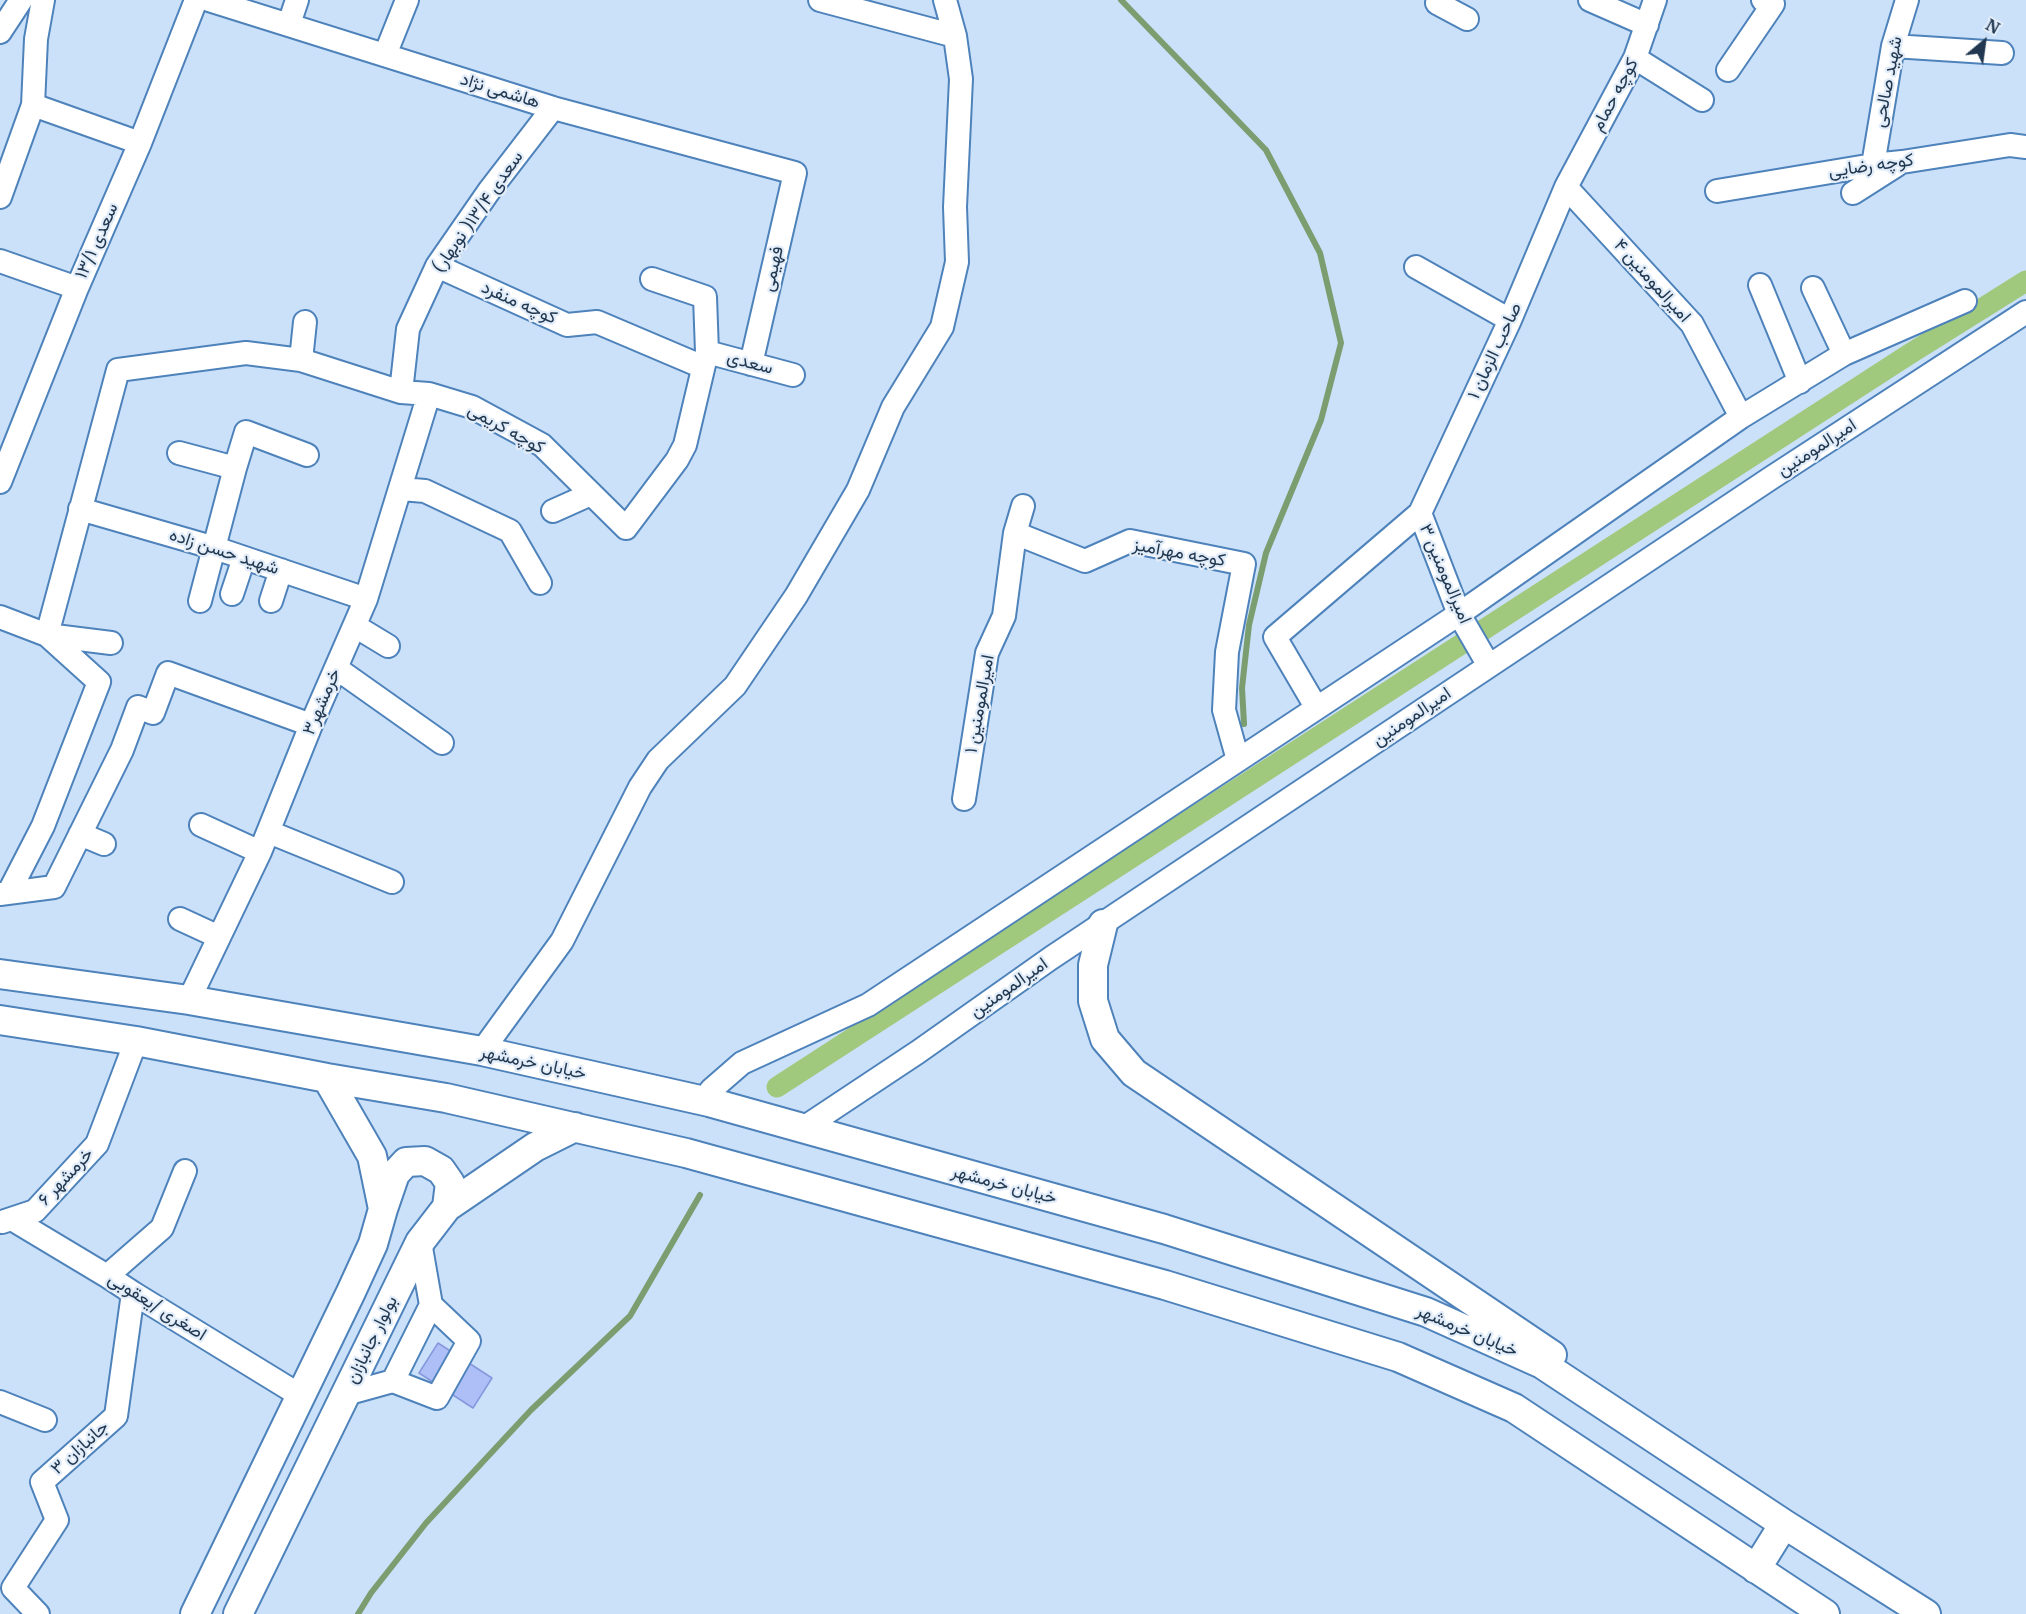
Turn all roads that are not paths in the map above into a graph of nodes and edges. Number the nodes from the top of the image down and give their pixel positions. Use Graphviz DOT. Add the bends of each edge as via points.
graph roads {
  1 [pos="21,0"];
  2 [pos="43,0"];
  3 [pos="196,0"];
  4 [pos="209,0"];
  5 [pos="297,0"];
  6 [pos="407,0"];
  7 [pos="820,0"];
  8 [pos="945,0"];
  9 [pos="1438,0"];
  10 [pos="1590,0"];
  11 [pos="1655,0"];
  12 [pos="1763,0"];
  13 [pos="1907,0"];
  14 [pos="1467,19"];
  15 [pos="289,24"];
  16 [pos="1647,25"];
  17 [pos="1,30"];
  18 [pos="955,36"];
  19 [pos="1893,46"];
  20 [pos="2002,53"];
  21 [pos="386,55"];
  22 [pos="1635,57"];
  23 [pos="1728,70"];
  24 [pos="1702,100"];
  25 [pos="33,105"];
  26 [pos="553,108"];
  27 [pos="140,143"];
  28 [pos="2026,147"];
  29 [pos="1902,162"];
  30 [pos="1872,165"];
  31 [pos="795,173"];
  32 [pos="1566,187"];
  33 [pos="1716,191"];
  34 [pos="1853,193"];
  35 [pos="0,196"];
  36 [pos="0,261"];
  37 [pos="437,266"];
  38 [pos="1416,267"];
  39 [pos="652,279"];
  40 [pos="1760,285"];
  41 [pos="77,288"];
  42 [pos="1813,288"];
  43 [pos="1965,301"];
  44 [pos="2026,312"];
  45 [pos="1510,320"];
  46 [pos="305,322"];
  47 [pos="1844,354"];
  48 [pos="301,360"];
  49 [pos="705,360"];
  50 [pos="751,364"];
  51 [pos="793,375"];
  52 [pos="1800,382"];
  53 [pos="401,392"];
  54 [pos="429,394"];
  55 [pos="1741,417"];
  56 [pos="8,440"];
  57 [pos="179,453"];
  58 [pos="307,455"];
  59 [pos="235,468"];
  60 [pos="0,482"];
  61 [pos="401,489"];
  62 [pos="591,494"];
  63 [pos="1023,506"];
  64 [pos="80,509"];
  65 [pos="553,511"];
  66 [pos="1420,513"];
  67 [pos="1015,533"];
  68 [pos="215,548"];
  69 [pos="244,558"];
  70 [pos="281,570"];
  71 [pos="540,583"];
  72 [pos="232,594"];
  73 [pos="366,599"];
  74 [pos="200,601"];
  75 [pos="271,602"];
  76 [pos="1459,614"];
  77 [pos="0,617"];
  78 [pos="355,626"];
  79 [pos="47,635"];
  80 [pos="111,643"];
  81 [pos="388,646"];
  82 [pos="1488,666"];
  83 [pos="336,668"];
  84 [pos="1316,707"];
  85 [pos="311,725"];
  86 [pos="442,742"];
  87 [pos="1238,760"];
  88 [pos="964,799"];
  89 [pos="201,825"];
  90 [pos="80,834"];
  91 [pos="265,842"];
  92 [pos="104,844"];
  93 [pos="392,882"];
  94 [pos="5,893"];
  95 [pos="180,919"];
  96 [pos="1103,924"];
  97 [pos="219,937"];
  98 [pos="0,974"];
  99 [pos="189,1000"];
  100 [pos="0,1020"];
  101 [pos="136,1041"];
  102 [pos="482,1051"];
  103 [pos="327,1078"];
  104 [pos="709,1102"];
  105 [pos="575,1127"];
  106 [pos="802,1130"];
  107 [pos="185,1171"];
  108 [pos="447,1208"];
  109 [pos="383,1209"];
  110 [pos="6,1221"];
  111 [pos="420,1242"];
  112 [pos="107,1276"];
  113 [pos="133,1293"];
  114 [pos="431,1305"];
  115 [pos="393,1381"];
  116 [pos="346,1394"];
  117 [pos="301,1396"];
  118 [pos="0,1402"];
  119 [pos="45,1420"];
  120 [pos="1629,1421"];
  121 [pos="1784,1524"];
  122 [pos="1756,1569"];
  123 [pos="6,1586"];
  124 [pos="38,1614"];
  125 [pos="195,1614"];
  126 [pos="238,1614"];
  127 [pos="1825,1614"];
  128 [pos="1926,1614"];
  1 -- 17 [label="street"];
  2 -- 25 [label="street" via="36,39"];
  3 -- 27 [label="street, سعدی ۱۳/۱"];
  4 -- 15 [label="street, هاشمی نژاد"];
  5 -- 15 [label="street"];
  6 -- 21 [label="street"];
  7 -- 18 [label="street"];
  8 -- 18 [label="street"];
  9 -- 14 [label="street" via="1437,3"];
  10 -- 16 [label="street"];
  11 -- 16 [label="street, کوچه حمام"];
  12 -- 23 [label="street" via="1773,4"];
  13 -- 19 [label="street, شهید صالحی"];
  15 -- 21 [label="street, هاشمی نژاد"];
  16 -- 22 [label="street, کوچه حمام"];
  18 -- 102 [label="street" via="961,79 955,207 957,262 942,327 893,407 858,490 796,596 735,686 658,760 640,787 562,941"];
  19 -- 20 [label="street"];
  19 -- 30 [label="street, شهید صالحی"];
  21 -- 26 [label="street, هاشمی نژاد"];
  22 -- 24 [label="street"];
  22 -- 32 [label="street, کوچه حمام"];
  25 -- 27 [label="street"];
  25 -- 35 [label="street"];
  26 -- 31 [label="street, هاشمی نژاد"];
  26 -- 37 [label="street, سعدی ۱۳/۴( نوبهار)" via="489,190"];
  27 -- 41 [label="street, سعدی ۱۳/۱"];
  28 -- 29 [label="street, کوچه رضایی" via="2010,145"];
  29 -- 30 [label="street, کوچه رضایی"];
  29 -- 34 [label="street"];
  30 -- 33 [label="street, کوچه رضایی"];
  31 -- 50 [label="street, فهیمی"];
  32 -- 45 [label="street, صاحب الزمان ۱"];
  32 -- 55 [label="street, امیرالمومنین ۴" via="1692,324"];
  36 -- 41 [label="street"];
  37 -- 49 [label="street, کوچه منفرد" via="567,325 597,322"];
  37 -- 53 [label="street, سعدی ۱۳/۴( نوبهار)" via="408,329"];
  38 -- 45 [label="street"];
  39 -- 49 [label="street" via="705,297"];
  40 -- 52 [label="street"];
  41 -- 56 [label="street, سعدی ۱۳/۱"];
  42 -- 47 [label="street"];
  43 -- 47 [label="street"];
  44 -- 82 [label="street, امیرالمومنین"];
  45 -- 66 [label="street, صاحب الزمان ۱"];
  46 -- 48 [label="street"];
  47 -- 52 [label="street"];
  48 -- 53 [label="street, کوچه کریمی"];
  48 -- 64 [label="street, کوچه کریمی" via="246,353 118,370"];
  49 -- 50 [label="street, سعدی"];
  49 -- 62 [label="street, کوچه کریمی" via="685,445 626,528"];
  50 -- 51 [label="street, سعدی"];
  52 -- 55 [label="street"];
  53 -- 54 [label="street, کوچه کریمی"];
  54 -- 61 [label="street, خرمشهر۳"];
  54 -- 62 [label="street, کوچه کریمی" via="472,407 542,445"];
  55 -- 76 [label="street"];
  56 -- 60 [label="street, سعدی ۱۳/۱"];
  57 -- 59 [label="street"];
  58 -- 59 [label="street" via="246,432"];
  59 -- 68 [label="street"];
  61 -- 71 [label="street" via="425,491 510,531"];
  61 -- 73 [label="street, خرمشهر۳"];
  62 -- 65 [label="street"];
  63 -- 67 [label="street, امیرالمومنین ۱"];
  64 -- 68 [label="street, شهید حسن زاده"];
  64 -- 79 [label="street"];
  66 -- 76 [label="street, امیرالمومنین ۳"];
  66 -- 84 [label="street" via="1275,637"];
  67 -- 87 [label="street, کوچه مهرآمیز" via="1085,561 1130,541 1244,564 1227,652 1224,710"];
  67 -- 88 [label="street, امیرالمومنین ۱" via="1004,616 987,653"];
  68 -- 69 [label="street, شهید حسن زاده"];
  68 -- 74 [label="street"];
  69 -- 70 [label="street, شهید حسن زاده"];
  69 -- 72 [label="street"];
  70 -- 73 [label="street, شهید حسن زاده"];
  70 -- 75 [label="street"];
  73 -- 78 [label="street, خرمشهر۳"];
  76 -- 82 [label="street, امیرالمومنین ۳"];
  76 -- 84 [label="street"];
  77 -- 79 [label="street"];
  78 -- 81 [label="street"];
  78 -- 83 [label="street, خرمشهر۳"];
  79 -- 80 [label="street"];
  79 -- 94 [label="street" via="99,682 43,826"];
  82 -- 96 [label="street, امیرالمومنین"];
  83 -- 85 [label="street, خرمشهر۳"];
  83 -- 86 [label="street"];
  84 -- 87 [label="street"];
  85 -- 90 [label="street" via="168,673 153,713 138,707 122,750"];
  85 -- 91 [label="street, خرمشهر۳"];
  87 -- 104 [label="street" via="868,1005 742,1063 711,1090"];
  89 -- 91 [label="street"];
  90 -- 92 [label="street"];
  90 -- 94 [label="street" via="54,887"];
  91 -- 93 [label="street"];
  91 -- 97 [label="street, خرمشهر۳"];
  95 -- 97 [label="street"];
  96 -- 106 [label="street, امیرالمومنین"];
  96 -- 120 [label="main road" via="1093,965 1093,1001 1105,1039 1134,1073 1544,1348"];
  97 -- 99 [label="street, خرمشهر۳"];
  98 -- 99 [label="main road, خیابان خرمشهر"];
  99 -- 102 [label="main road, خیابان خرمشهر"];
  100 -- 101 [label="main road"];
  101 -- 103 [label="main road"];
  101 -- 110 [label="street, خرمشهر ۶" via="97,1144 35,1210"];
  102 -- 104 [label="main road, خیابان خرمشهر"];
  103 -- 105 [label="main road" via="446,1098"];
  103 -- 109 [label="main road" via="372,1156"];
  104 -- 106 [label="main road, خیابان خرمشهر"];
  105 -- 108 [label="main road, بولوار جانبازان" via="535,1147"];
  105 -- 122 [label="main road" via="698,1156 1131,1276 1398,1357 1514,1408"];
  106 -- 120 [label="main road, خیابان خرمشهر" via="1164,1229 1426,1312 1542,1364"];
  107 -- 112 [label="street" via="162,1228"];
  108 -- 109 [label="main road" via="450,1183 441,1170 425,1161 406,1162 396,1174"];
  108 -- 111 [label="main road, بولوار جانبازان"];
  109 -- 117 [label="main road" via="373,1244"];
  110 -- 112 [label="street, اصغری /یعقوبی"];
  111 -- 114 [label="street"];
  111 -- 116 [label="main road, بولوار جانبازان"];
  112 -- 113 [label="street, اصغری /یعقوبی"];
  113 -- 117 [label="street, اصغری /یعقوبی"];
  113 -- 123 [label="street, جانبازان ۳" via="116,1416 42,1482 57,1520"];
  114 -- 115 [label="street"];
  114 -- 115 [label="street" via="470,1341 437,1398"];
  115 -- 116 [label="street"];
  116 -- 126 [label="main road, بولوار جانبازان"];
  117 -- 125 [label="main road"];
  118 -- 119 [label="street"];
  120 -- 121 [label="main road, خیابان خرمشهر"];
  121 -- 122 [label="main road"];
  121 -- 128 [label="main road, خیابان خرمشهر"];
  122 -- 127 [label="main road"];
  123 -- 124 [label="street, جانبازان ۳"];
}
